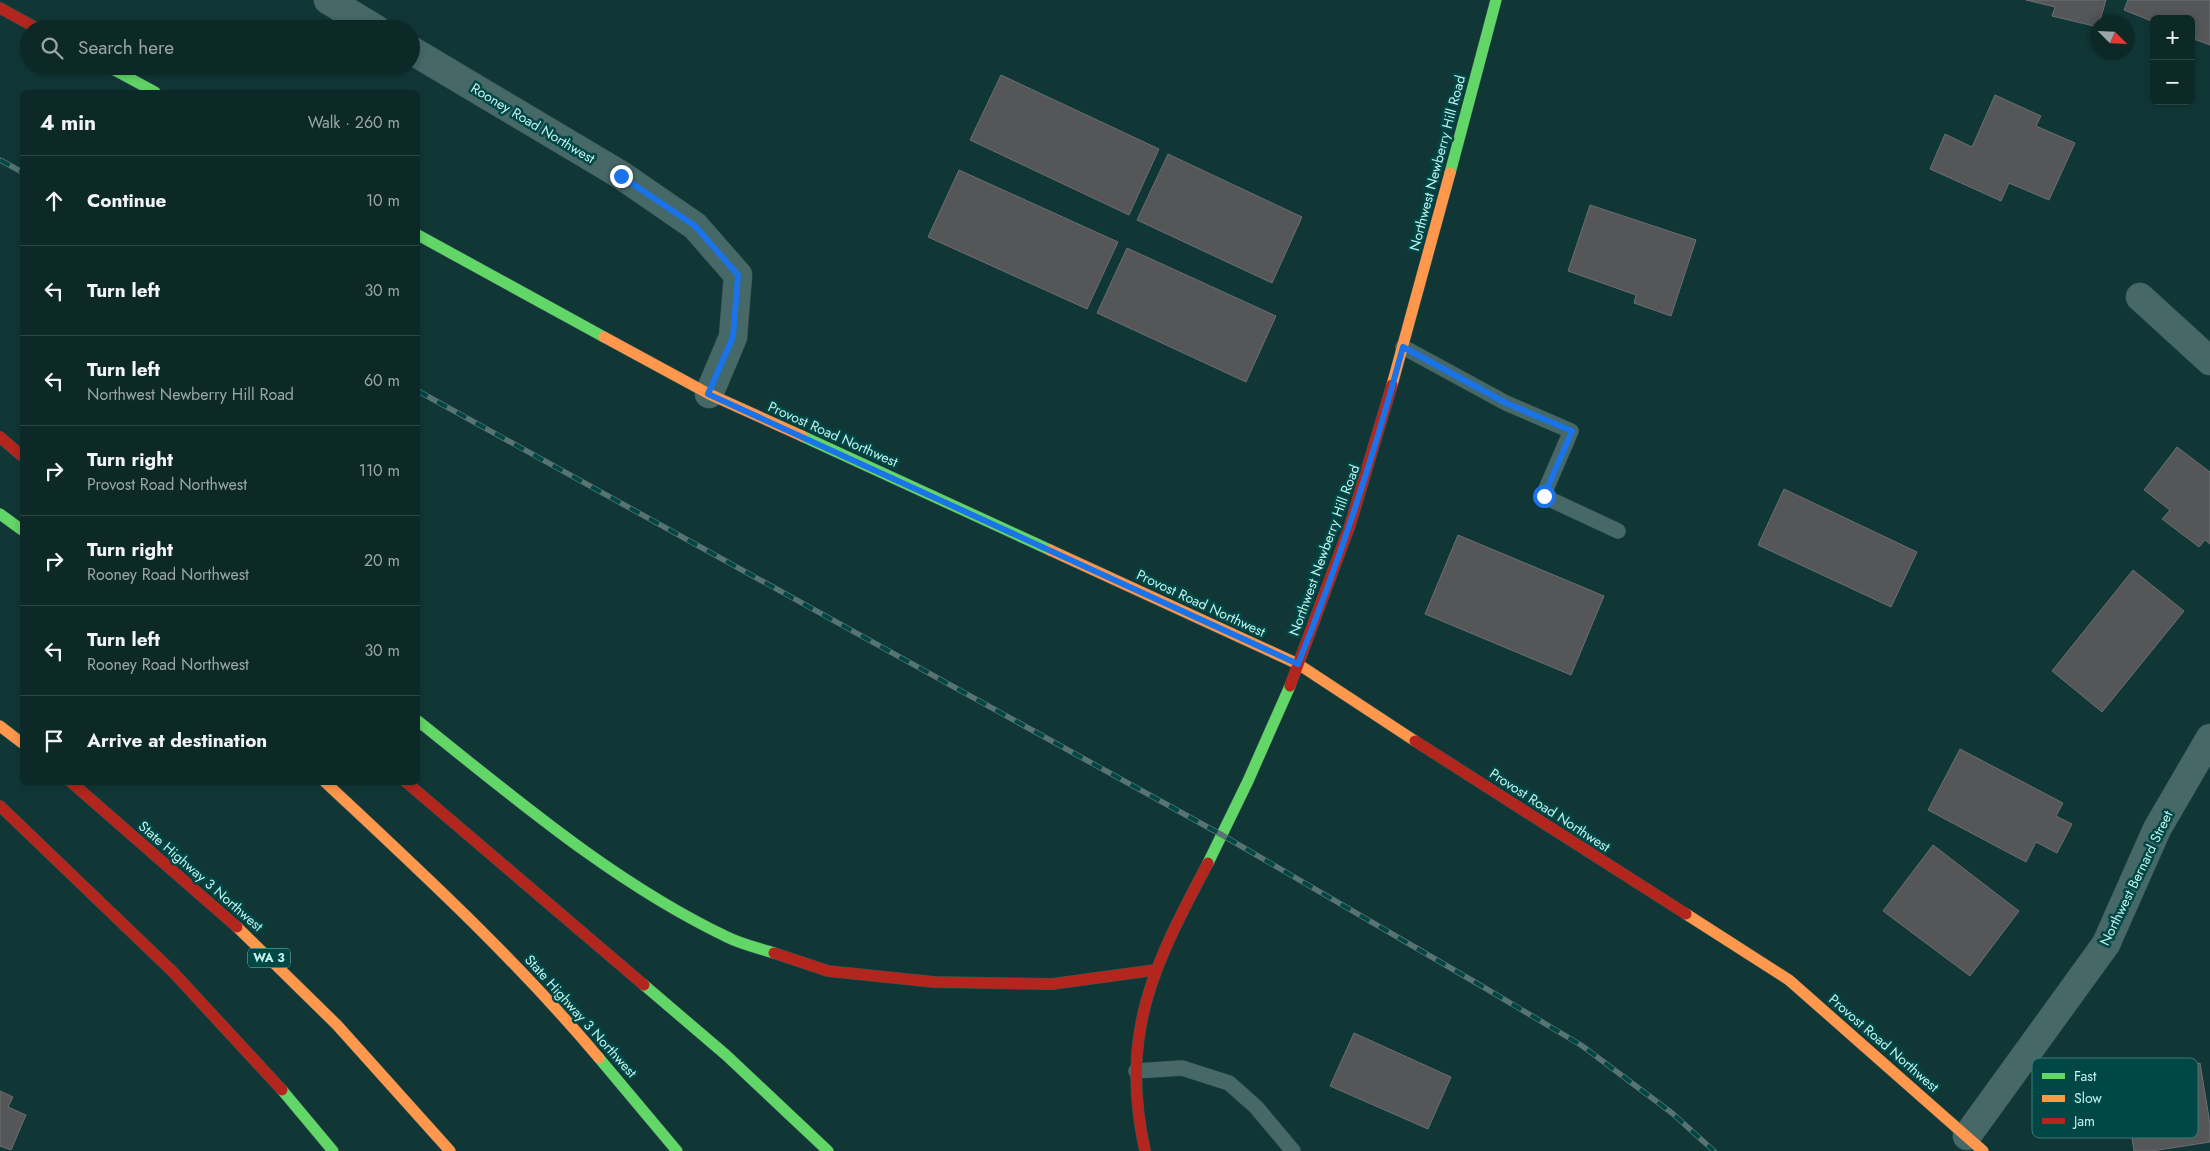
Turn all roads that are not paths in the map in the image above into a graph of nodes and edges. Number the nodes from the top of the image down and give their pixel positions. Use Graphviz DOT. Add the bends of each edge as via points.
graph roads {
  1 [pos="328,0"];
  2 [pos="1496,0"];
  3 [pos="0,8"];
  4 [pos="22,20"];
  5 [pos="361,20"];
  6 [pos="420,55"];
  7 [pos="124,75"];
  8 [pos="151,90"];
  9 [pos="420,237"];
  10 [pos="2140,297"];
  11 [pos="1403,347"];
  12 [pos="2210,361"];
  13 [pos="708,394"];
  14 [pos="0,432"];
  15 [pos="0,437"];
  16 [pos="20,442"];
  17 [pos="20,454"];
  18 [pos="0,514"];
  19 [pos="20,529"];
  20 [pos="1618,531"];
  21 [pos="1298,664"];
  22 [pos="420,723"];
  23 [pos="0,726"];
  24 [pos="2210,738"];
  25 [pos="20,741"];
  26 [pos="74,785"];
  27 [pos="328,785"];
  28 [pos="410,785"];
  29 [pos="0,806"];
  30 [pos="1156,970"];
  31 [pos="1136,1072"];
  32 [pos="1975,1143"];
  33 [pos="333,1151"];
  34 [pos="450,1151"];
  35 [pos="677,1151"];
  36 [pos="828,1151"];
  37 [pos="1145,1151"];
  38 [pos="1293,1151"];
  1 -- 5 [label="street"];
  2 -- 11 [label="main road, Northwest Newberry Hill Road"];
  3 -- 4 [label="main road"];
  6 -- 13 [label="street, Rooney Road Northwest" via="621,176 695,226 738,275 733,337"];
  7 -- 8 [label="main road"];
  9 -- 13 [label="main road, Provost Road Northwest"];
  10 -- 12 [label="street"];
  11 -- 20 [label="lane" via="1506,403 1572,431 1544,496"];
  11 -- 21 [label="main road, Northwest Newberry Hill Road" via="1363,488"];
  13 -- 21 [label="main road, Provost Road Northwest"];
  14 -- 16 [label="main road"];
  15 -- 17 [label="main road"];
  18 -- 19 [label="main road"];
  21 -- 30 [label="main road, Northwest Newberry Hill Road" via="1222,836"];
  21 -- 32 [label="main road, Provost Road Northwest" via="1789,980"];
  22 -- 30 [label="main road" via="524,806 637,887 728,938 828,971 934,982 1052,984"];
  23 -- 25 [label="main road"];
  24 -- 32 [label="street, Northwest Bernard Street" via="2157,829 2106,944"];
  26 -- 34 [label="main road, State Highway 3 Northwest / WA 3" via="248,936 337,1025"];
  27 -- 35 [label="main road, State Highway 3 Northwest" via="472,920 553,1004"];
  28 -- 36 [label="main road" via="718,1048"];
  29 -- 33 [label="main road" via="173,972"];
  30 -- 31 [label="main road, Northwest Newberry Hill Road" via="1145,1005"];
  31 -- 37 [label="main road, Northwest Newberry Hill Road" via="1138,1117"];
  31 -- 38 [label="lane" via="1182,1068 1229,1082 1256,1107"];
}
